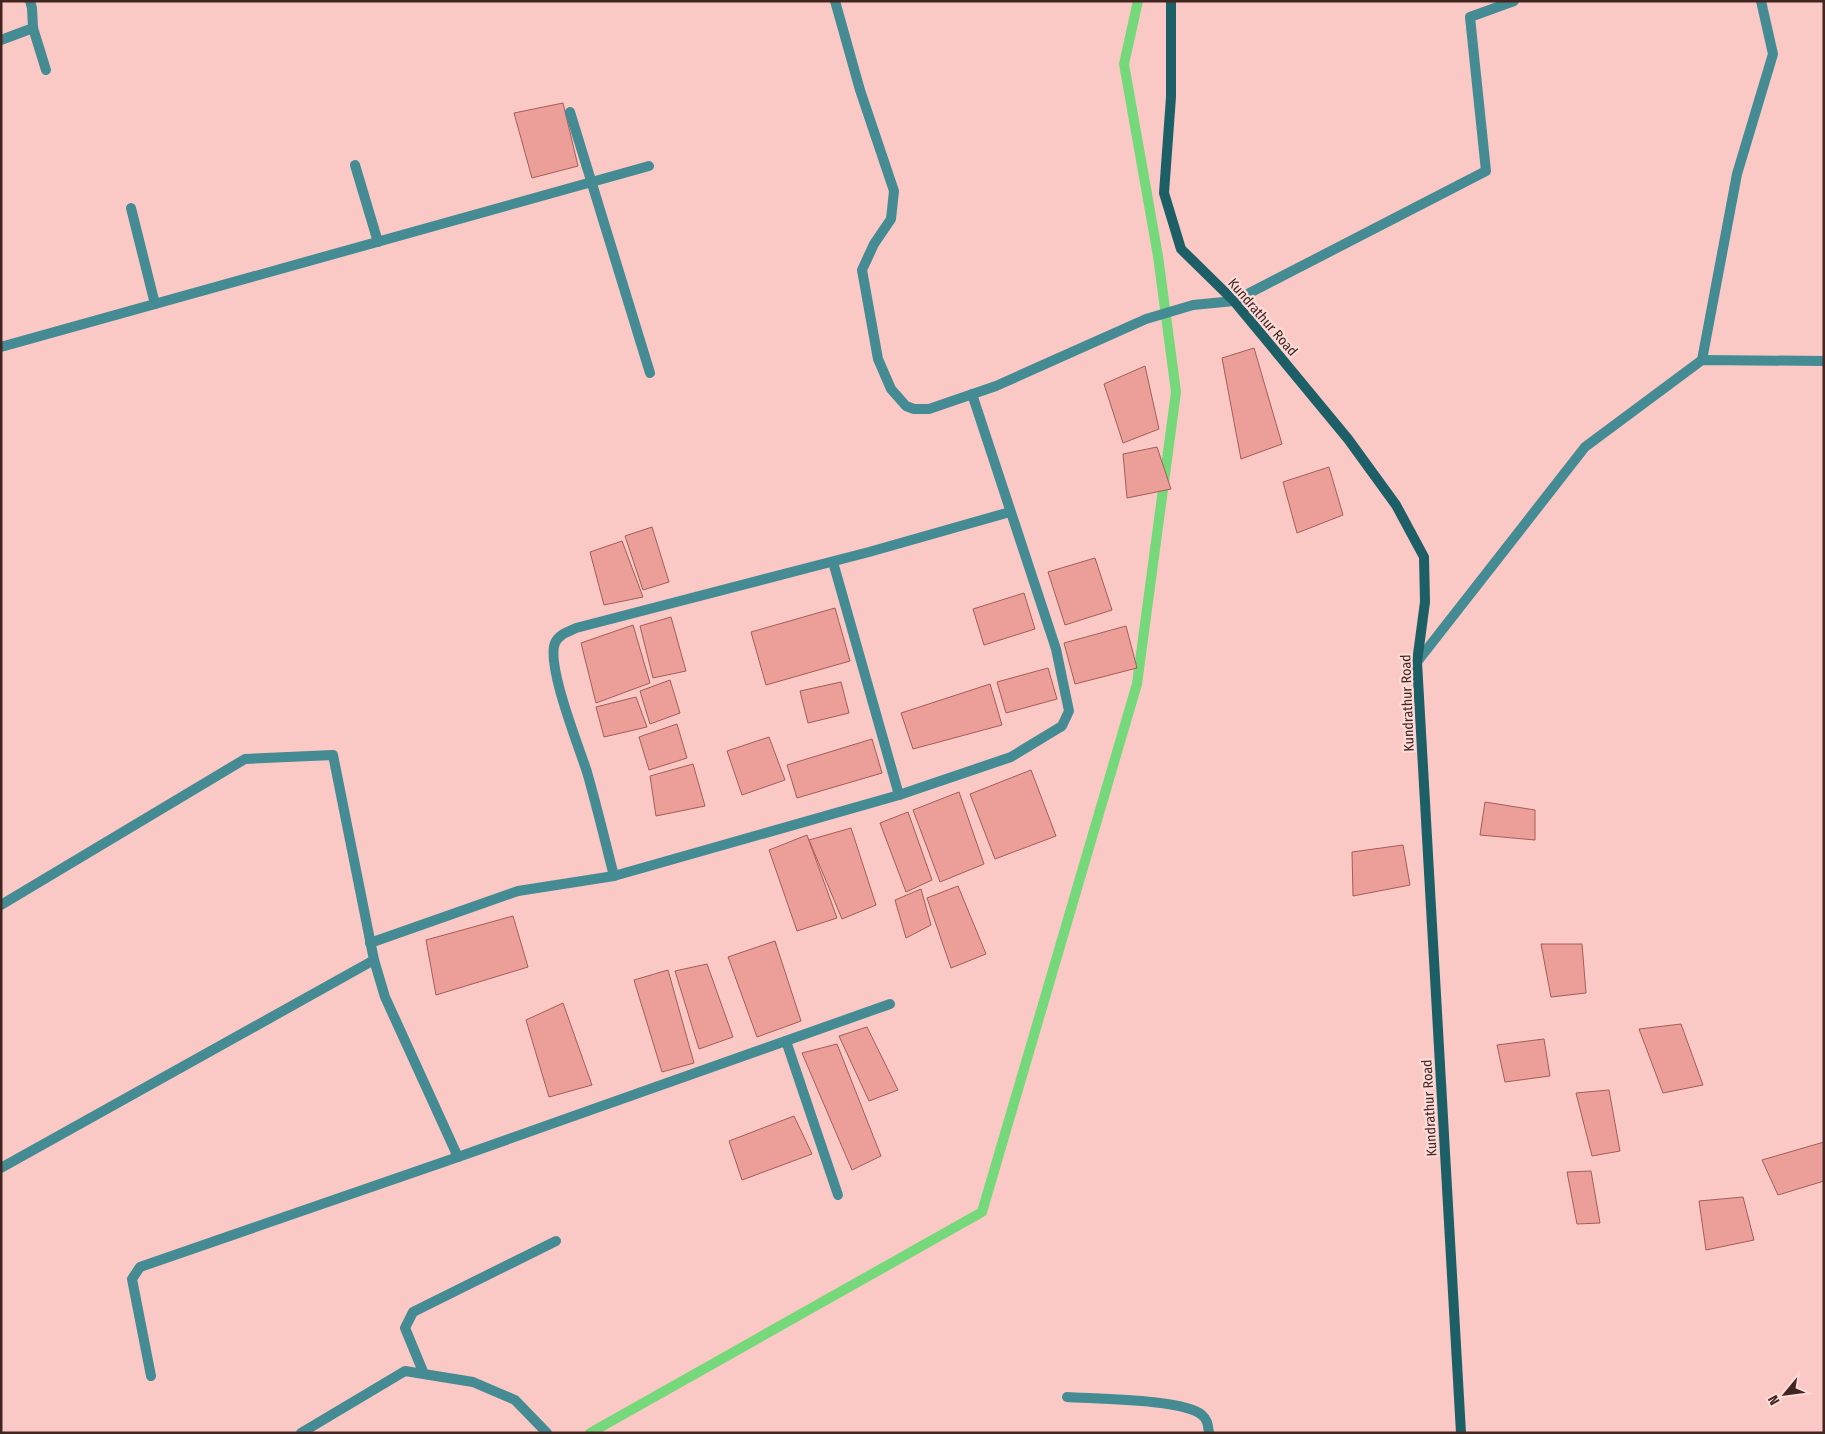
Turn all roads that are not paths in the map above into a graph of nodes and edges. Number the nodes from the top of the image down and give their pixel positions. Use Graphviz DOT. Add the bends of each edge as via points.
graph roads {
  1 [pos="30,1"];
  2 [pos="835,1"];
  3 [pos="1171,1"];
  4 [pos="1514,1"];
  5 [pos="1761,1"];
  6 [pos="33,28"];
  7 [pos="1,40"];
  8 [pos="46,70"];
  9 [pos="570,112"];
  10 [pos="355,165"];
  11 [pos="649,166"];
  12 [pos="592,182"];
  13 [pos="131,208"];
  14 [pos="378,242"];
  15 [pos="1234,301"];
  16 [pos="155,304"];
  17 [pos="1,347"];
  18 [pos="1702,360"];
  19 [pos="1824,361"];
  20 [pos="650,373"];
  21 [pos="972,394"];
  22 [pos="1010,512"];
  23 [pos="833,562"];
  24 [pos="1417,662"];
  25 [pos="898,795"];
  26 [pos="614,876"];
  27 [pos="1,905"];
  28 [pos="370,943"];
  29 [pos="374,960"];
  30 [pos="890,1004"];
  31 [pos="786,1041"];
  32 [pos="458,1157"];
  33 [pos="1,1168"];
  34 [pos="838,1194"];
  35 [pos="556,1241"];
  36 [pos="424,1374"];
  37 [pos="151,1376"];
  38 [pos="1067,1397"];
  39 [pos="301,1433"];
  40 [pos="546,1433"];
  41 [pos="1208,1433"];
  42 [pos="1460,1433"];
  1 -- 6 [label="street"];
  2 -- 21 [label="street" via="860,90 894,191 891,219 862,270 878,359 891,389 906,406 914,409 929,409"];
  3 -- 15 [label="street, Kundrathur Road" via="1164,193 1181,249"];
  4 -- 15 [label="street" via="1470,17 1486,171"];
  5 -- 18 [label="street" via="1773,54 1737,174"];
  6 -- 7 [label="street"];
  6 -- 8 [label="street"];
  9 -- 12 [label="street"];
  10 -- 14 [label="street"];
  11 -- 12 [label="street"];
  12 -- 14 [label="street"];
  12 -- 20 [label="street"];
  13 -- 16 [label="street"];
  14 -- 16 [label="street"];
  15 -- 21 [label="street" via="1193,305 1146,319"];
  15 -- 24 [label="street, Kundrathur Road" via="1348,439 1396,505 1424,557 1425,602"];
  16 -- 17 [label="street"];
  18 -- 19 [label="street"];
  18 -- 24 [label="street" via="1585,447"];
  21 -- 22 [label="street"];
  22 -- 23 [label="street"];
  22 -- 25 [label="street" via="1056,649 1069,711 1062,726 1012,757"];
  23 -- 25 [label="street"];
  23 -- 26 [label="street" via="576,628 561,635 553,656 560,691 586,771"];
  24 -- 42 [label="street, Kundrathur Road"];
  25 -- 26 [label="street"];
  26 -- 28 [label="street" via="518,892"];
  27 -- 28 [label="street" via="246,759 333,755"];
  28 -- 29 [label="street"];
  29 -- 32 [label="street" via="385,997"];
  29 -- 33 [label="street"];
  30 -- 31 [label="street"];
  31 -- 32 [label="street"];
  31 -- 34 [label="street"];
  32 -- 37 [label="street" via="140,1266 132,1279"];
  35 -- 36 [label="street" via="413,1312 405,1328"];
  36 -- 39 [label="street" via="405,1371"];
  36 -- 40 [label="street" via="473,1382 515,1400"];
  38 -- 41 [label="street" via="1187,1408 1202,1414 1207,1421"];
}
